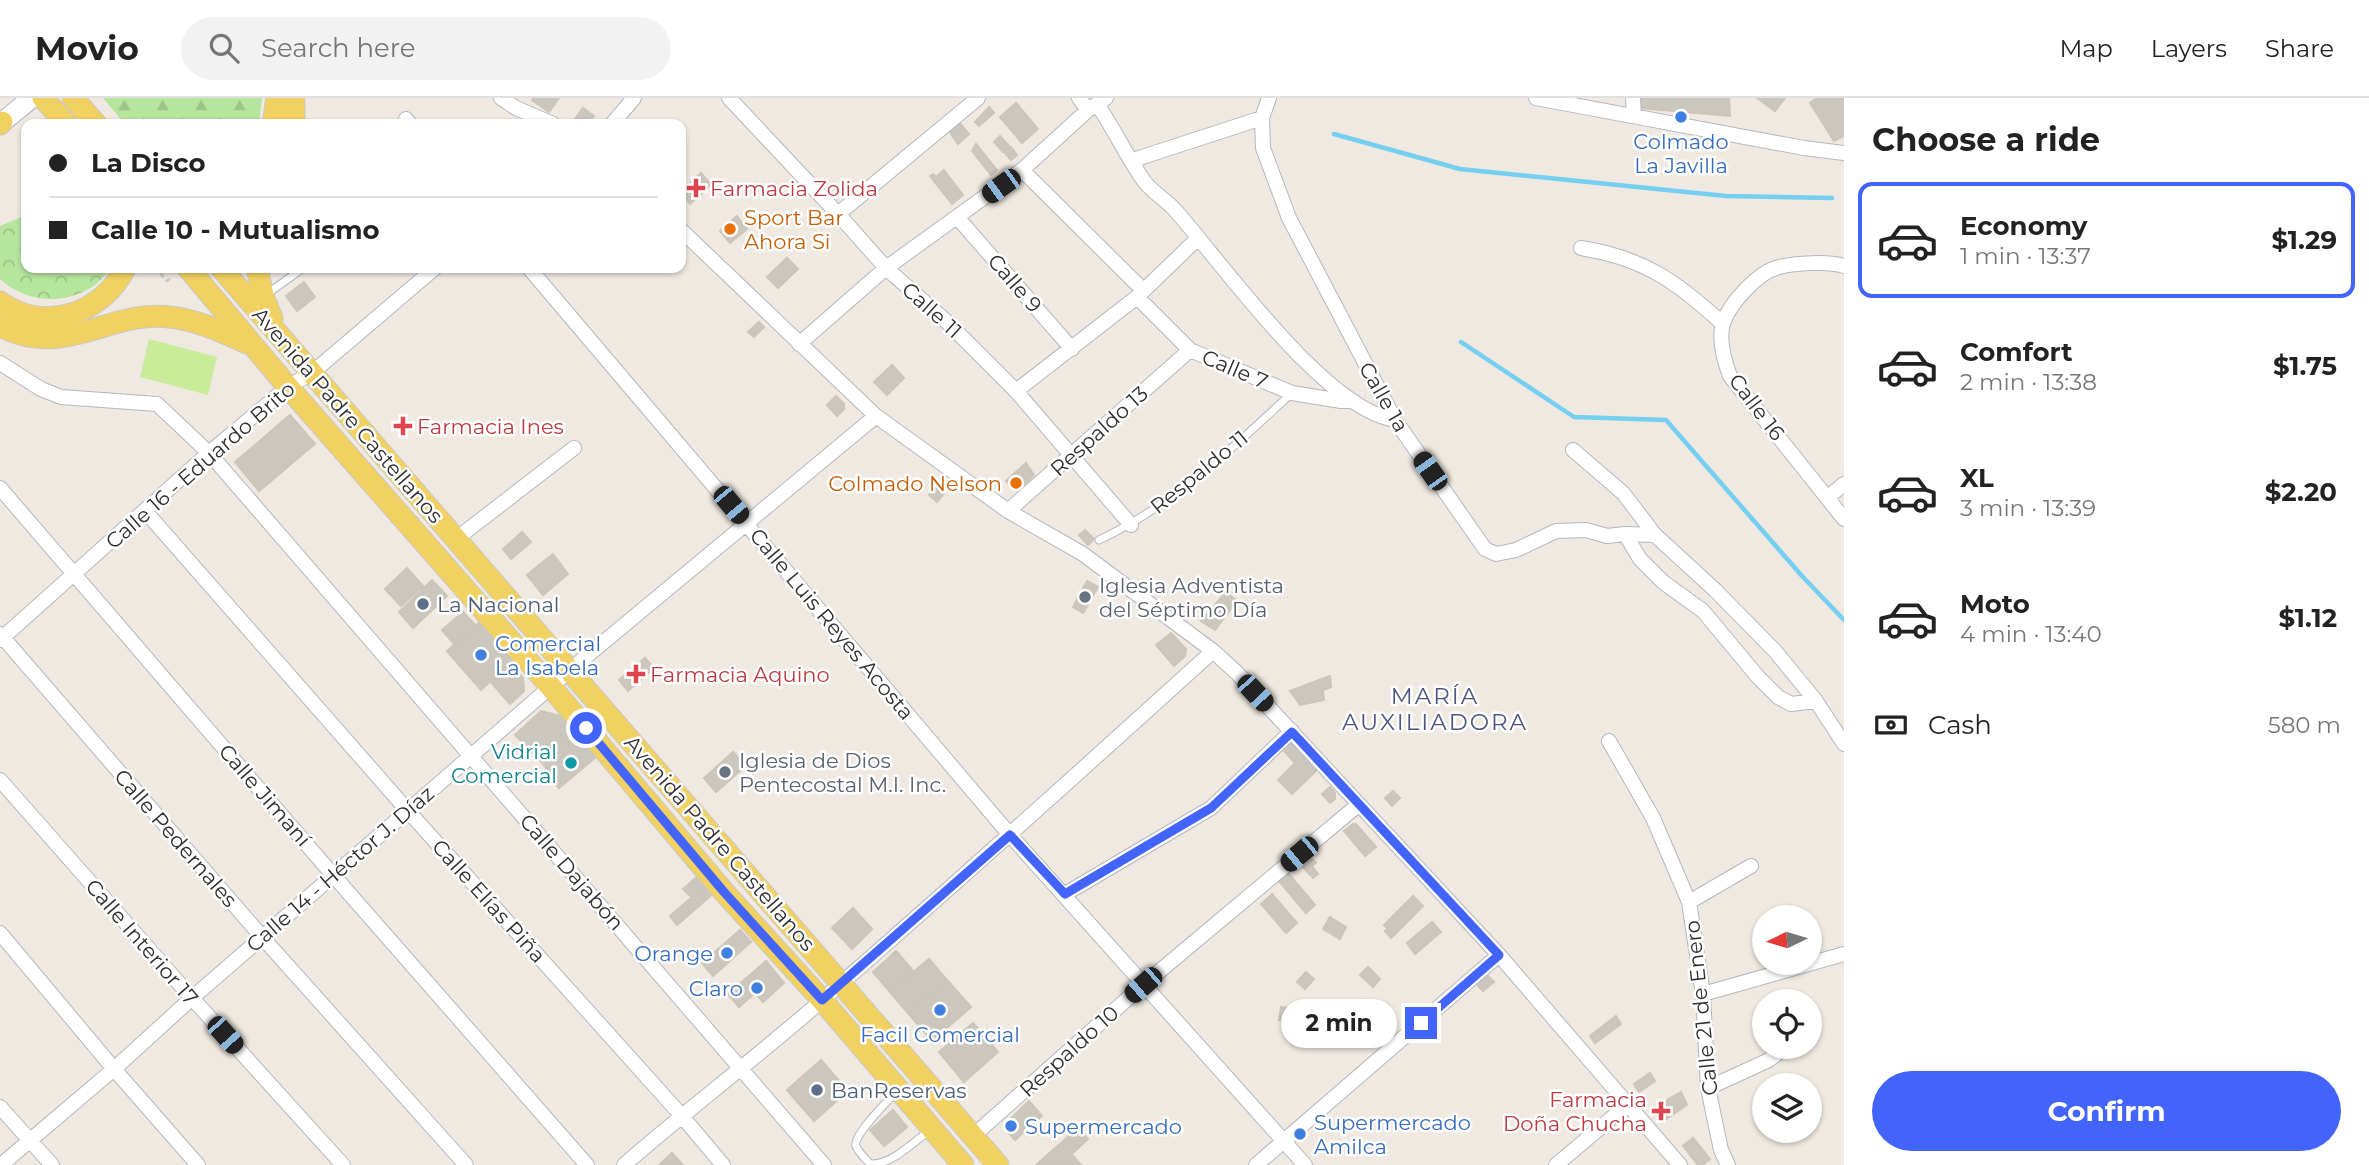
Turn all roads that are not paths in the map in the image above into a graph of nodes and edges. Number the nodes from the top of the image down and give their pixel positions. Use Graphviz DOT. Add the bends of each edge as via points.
graph roads {
  1 [pos="32,98"];
  2 [pos="43,98"];
  3 [pos="277,98"];
  4 [pos="294,98"];
  5 [pos="501,98"];
  6 [pos="634,98"];
  7 [pos="729,98"];
  8 [pos="978,98"];
  9 [pos="1269,98"];
  10 [pos="1536,98"];
  11 [pos="1633,98"];
  12 [pos="1093,102"];
  13 [pos="519,103"];
  14 [pos="1634,116"];
  15 [pos="1262,118"];
  16 [pos="62,119"];
  17 [pos="274,119"];
  18 [pos="294,119"];
  19 [pos="545,119"];
  20 [pos="616,119"];
  21 [pos="1,123"];
  22 [pos="1844,153"];
  23 [pos="1133,160"];
  24 [pos="1022,170"];
  25 [pos="838,214"];
  26 [pos="957,218"];
  27 [pos="686,235"];
  28 [pos="1197,239"];
  29 [pos="1581,248"];
  30 [pos="1844,266"];
  31 [pos="886,268"];
  32 [pos="123,273"];
  33 [pos="183,273"];
  34 [pos="225,273"];
  35 [pos="258,273"];
  36 [pos="296,273"];
  37 [pos="429,273"];
  38 [pos="533,273"];
  39 [pos="1140,294"];
  40 [pos="263,296"];
  41 [pos="0,302"];
  42 [pos="1723,324"];
  43 [pos="0,326"];
  44 [pos="278,333"];
  45 [pos="799,344"];
  46 [pos="253,345"];
  47 [pos="1072,349"];
  48 [pos="1190,350"];
  49 [pos="0,363"];
  50 [pos="313,372"];
  51 [pos="288,387"];
  52 [pos="1016,391"];
  53 [pos="1292,393"];
  54 [pos="1353,401"];
  55 [pos="876,416"];
  56 [pos="1395,420"];
  57 [pos="574,448"];
  58 [pos="1573,450"];
  59 [pos="209,453"];
  60 [pos="1071,456"];
  61 [pos="1844,484"];
  62 [pos="0,488"];
  63 [pos="1827,498"];
  64 [pos="145,511"];
  65 [pos="1008,511"];
  66 [pos="1844,519"];
  67 [pos="748,524"];
  68 [pos="1131,525"];
  69 [pos="1625,534"];
  70 [pos="1655,536"];
  71 [pos="456,539"];
  72 [pos="1100,540"];
  73 [pos="75,573"];
  74 [pos="1,637"];
  75 [pos="1213,651"];
  76 [pos="570,670"];
  77 [pos="551,687"];
  78 [pos="1816,701"];
  79 [pos="1292,732"];
  80 [pos="1609,741"];
  81 [pos="1844,744"];
  82 [pos="471,755"];
  83 [pos="0,780"];
  84 [pos="1358,805"];
  85 [pos="408,811"];
  86 [pos="1010,835"];
  87 [pos="1751,866"];
  88 [pos="333,875"];
  89 [pos="1065,894"];
  90 [pos="1689,902"];
  91 [pos="0,933"];
  92 [pos="262,937"];
  93 [pos="1844,954"];
  94 [pos="1499,955"];
  95 [pos="842,982"];
  96 [pos="1143,985"];
  97 [pos="1703,994"];
  98 [pos="192,998"];
  99 [pos="822,1000"];
  100 [pos="1770,1059"];
  101 [pos="741,1068"];
  102 [pos="114,1069"];
  103 [pos="1707,1088"];
  104 [pos="898,1089"];
  105 [pos="1627,1104"];
  106 [pos="0,1107"];
  107 [pos="681,1115"];
  108 [pos="932,1129"];
  109 [pos="973,1136"];
  110 [pos="30,1141"];
  111 [pos="1284,1141"];
  112 [pos="1,1165"];
  113 [pos="52,1165"];
  114 [pos="198,1165"];
  115 [pos="343,1165"];
  116 [pos="466,1165"];
  117 [pos="587,1165"];
  118 [pos="624,1165"];
  119 [pos="723,1165"];
  120 [pos="824,1165"];
  121 [pos="962,1165"];
  122 [pos="998,1165"];
  123 [pos="1256,1165"];
  124 [pos="1306,1165"];
  125 [pos="1556,1165"];
  126 [pos="1680,1165"];
  127 [pos="1728,1165"];
  1 -- 21 [label="main road"];
  2 -- 16 [label="main road"];
  3 -- 17 [label="main road"];
  4 -- 18 [label="main road"];
  5 -- 13 [label="street"];
  6 -- 20 [label="street"];
  7 -- 25 [label="street, Calle 11"];
  8 -- 25 [label="street"];
  9 -- 15 [label="street, Calle 1a"];
  10 -- 14 [label="street"];
  11 -- 14 [label="street"];
  12 -- 23 [label="street"];
  12 -- 24 [label="street"];
  13 -- 19 [label="street"];
  14 -- 22 [label="street"];
  15 -- 23 [label="street"];
  15 -- 56 [label="street, Calle 1a" via="1262,148 1289,218"];
  23 -- 28 [label="street" via="1145,183"];
  24 -- 26 [label="street"];
  24 -- 39 [label="street, Calle 7"];
  25 -- 31 [label="street, Calle 11"];
  26 -- 31 [label="street"];
  26 -- 47 [label="street, Calle 9"];
  27 -- 45 [label="street"];
  28 -- 39 [label="street"];
  28 -- 54 [label="street" via="1303,360"];
  29 -- 42 [label="street" via="1609,253 1661,274"];
  30 -- 42 [label="street" via="1777,267 1749,285"];
  31 -- 45 [label="street"];
  31 -- 52 [label="street, Calle 11"];
  32 -- 41 [label="main road" via="117,285 96,303 68,316 42,318"];
  33 -- 46 [label="main road, Avenida Padre Castellanos"];
  34 -- 44 [label="main road, Avenida Padre Castellanos"];
  35 -- 40 [label="main road"];
  36 -- 40 [label="lane"];
  37 -- 50 [label="street, Calle 16 - Eduardo Brito"];
  38 -- 67 [label="street, Calle Luis Reyes Acosta"];
  39 -- 47 [label="street"];
  39 -- 48 [label="street, Calle 7"];
  40 -- 44 [label="main road"];
  42 -- 63 [label="street, Calle 16" via="1722,350 1730,376"];
  43 -- 46 [label="main road" via="32,337 63,337 140,317 169,316"];
  44 -- 50 [label="main road, Avenida Padre Castellanos"];
  45 -- 55 [label="street"];
  46 -- 51 [label="main road, Avenida Padre Castellanos"];
  47 -- 52 [label="street"];
  48 -- 53 [label="street, Calle 7"];
  48 -- 60 [label="street, Respaldo 13"];
  49 -- 59 [label="street, Calle Dajabón" via="61,397 157,404"];
  50 -- 51 [label="street, Calle 16 - Eduardo Brito"];
  50 -- 71 [label="main road, Avenida Padre Castellanos"];
  51 -- 59 [label="street, Calle 16 - Eduardo Brito"];
  51 -- 77 [label="main road, Avenida Padre Castellanos"];
  52 -- 60 [label="street, Calle 11"];
  53 -- 54 [label="street, Calle 7"];
  53 -- 68 [label="lane, Respaldo 11" via="1183,490"];
  54 -- 56 [label="street"];
  55 -- 65 [label="street"];
  55 -- 67 [label="street, Calle 14 - Héctor J. Díaz"];
  56 -- 69 [label="street, Calle 1a" via="1485,549 1496,554 1516,550 1556,531"];
  57 -- 71 [label="street"];
  58 -- 70 [label="street" via="1623,493"];
  59 -- 64 [label="street, Calle 16 - Eduardo Brito"];
  59 -- 82 [label="street, Calle Dajabón"];
  60 -- 65 [label="street, Respaldo 13"];
  60 -- 68 [label="street, Calle 11"];
  61 -- 63 [label="street"];
  62 -- 73 [label="street, Calle Jimaní"];
  63 -- 66 [label="street, Calle 16"];
  64 -- 73 [label="street, Calle 16 - Eduardo Brito"];
  64 -- 85 [label="street, Calle Elías Piña"];
  65 -- 75 [label="street" via="1083,554"];
  67 -- 76 [label="street, Calle 14 - Héctor J. Díaz"];
  67 -- 86 [label="street, Calle Luis Reyes Acosta"];
  68 -- 72 [label="lane, Respaldo 11"];
  69 -- 70 [label="street"];
  69 -- 78 [label="street" via="1640,559 1703,611 1778,697 1791,704"];
  70 -- 78 [label="street" via="1775,650"];
  71 -- 76 [label="main road, Avenida Padre Castellanos"];
  73 -- 74 [label="street, Calle 16 - Eduardo Brito"];
  73 -- 88 [label="street, Calle Jimaní"];
  74 -- 92 [label="street, Calle Pedernales"];
  75 -- 79 [label="street"];
  75 -- 86 [label="street"];
  76 -- 77 [label="street, Calle 14 - Héctor J. Díaz"];
  76 -- 95 [label="main road, Avenida Padre Castellanos"];
  77 -- 82 [label="street, Calle 14 - Héctor J. Díaz"];
  77 -- 99 [label="main road, Avenida Padre Castellanos"];
  78 -- 81 [label="street"];
  79 -- 84 [label="street"];
  79 -- 89 [label="street" via="1211,808"];
  80 -- 90 [label="street, Calle 21 de Enero" via="1653,818"];
  82 -- 85 [label="street, Calle 14 - Héctor J. Díaz"];
  82 -- 101 [label="street, Calle Dajabón"];
  83 -- 98 [label="street, Calle Interior 17"];
  84 -- 94 [label="street"];
  84 -- 96 [label="street, Respaldo 10"];
  85 -- 88 [label="street, Calle 14 - Héctor J. Díaz"];
  85 -- 107 [label="street, Calle Elías Piña"];
  86 -- 89 [label="street, Calle Luis Reyes Acosta"];
  86 -- 95 [label="street"];
  87 -- 90 [label="street"];
  88 -- 92 [label="street, Calle 14 - Héctor J. Díaz"];
  88 -- 117 [label="street, Calle Jimaní"];
  89 -- 96 [label="street, Calle Luis Reyes Acosta"];
  90 -- 97 [label="street, Calle 21 de Enero"];
  91 -- 102 [label="street"];
  92 -- 98 [label="street, Calle 14 - Héctor J. Díaz"];
  92 -- 116 [label="street, Calle Pedernales"];
  93 -- 97 [label="street"];
  94 -- 105 [label="street"];
  94 -- 111 [label="street"];
  95 -- 99 [label="street"];
  95 -- 109 [label="main road, Avenida Padre Castellanos"];
  96 -- 109 [label="street, Respaldo 10"];
  96 -- 111 [label="street, Calle Luis Reyes Acosta"];
  97 -- 103 [label="street, Calle 21 de Enero"];
  98 -- 102 [label="street, Calle 14 - Héctor J. Díaz"];
  98 -- 115 [label="street, Calle Interior 17"];
  99 -- 101 [label="street"];
  99 -- 104 [label="main road, Avenida Padre Castellanos"];
  100 -- 103 [label="street"];
  101 -- 107 [label="street"];
  101 -- 120 [label="street, Calle Dajabón"];
  102 -- 110 [label="street, Calle 14 - Héctor J. Díaz"];
  102 -- 114 [label="street"];
  103 -- 127 [label="street, Calle 21 de Enero"];
  104 -- 108 [label="main road, Avenida Padre Castellanos"];
  104 -- 108 [label="lane" via="864,1129 856,1148 876,1165"];
  105 -- 125 [label="street"];
  105 -- 126 [label="street"];
  106 -- 110 [label="street"];
  107 -- 118 [label="street"];
  107 -- 119 [label="street, Calle Elías Piña"];
  108 -- 121 [label="main road, Avenida Padre Castellanos"];
  109 -- 122 [label="main road, Avenida Padre Castellanos"];
  110 -- 112 [label="street, Calle 14 - Héctor J. Díaz"];
  110 -- 113 [label="street"];
  111 -- 123 [label="street"];
  111 -- 124 [label="street, Calle Luis Reyes Acosta"];
}
